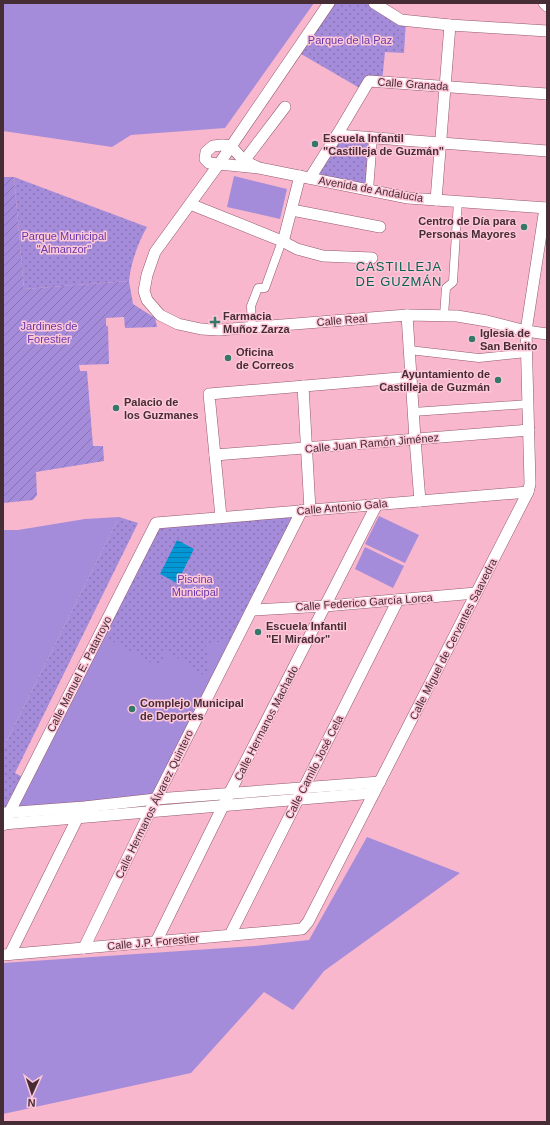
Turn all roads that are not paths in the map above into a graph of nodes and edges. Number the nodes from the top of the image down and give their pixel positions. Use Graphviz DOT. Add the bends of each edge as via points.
graph roads {
  1 [pos="329,3"];
  2 [pos="374,3"];
  3 [pos="544,3"];
  4 [pos="547,6"];
  5 [pos="450,25"];
  6 [pos="547,31"];
  7 [pos="445,86"];
  8 [pos="547,94"];
  9 [pos="285,107"];
  10 [pos="337,135"];
  11 [pos="372,138"];
  12 [pos="441,143"];
  13 [pos="230,146"];
  14 [pos="547,151"];
  15 [pos="244,162"];
  16 [pos="219,164"];
  17 [pos="259,168"];
  18 [pos="305,177"];
  19 [pos="369,190"];
  20 [pos="436,200"];
  21 [pos="458,201"];
  22 [pos="190,204"];
  23 [pos="546,208"];
  24 [pos="292,210"];
  25 [pos="380,227"];
  26 [pos="283,242"];
  27 [pos="542,253"];
  28 [pos="372,258"];
  29 [pos="407,315"];
  30 [pos="444,315"];
  31 [pos="252,328"];
  32 [pos="526,331"];
  33 [pos="547,334"];
  34 [pos="409,350"];
  35 [pos="526,353"];
  36 [pos="411,376"];
  37 [pos="303,386"];
  38 [pos="528,404"];
  39 [pos="413,412"];
  40 [pos="529,430"];
  41 [pos="415,439"];
  42 [pos="306,448"];
  43 [pos="215,455"];
  44 [pos="528,492"];
  45 [pos="420,501"];
  46 [pos="377,504"];
  47 [pos="306,510"];
  48 [pos="220,517"];
  49 [pos="156,523"];
  50 [pos="476,593"];
  51 [pos="398,600"];
  52 [pos="325,606"];
  53 [pos="252,610"];
  54 [pos="380,782"];
  55 [pos="304,788"];
  56 [pos="374,793"];
  57 [pos="229,794"];
  58 [pos="156,799"];
  59 [pos="298,799"];
  60 [pos="84,806"];
  61 [pos="224,806"];
  62 [pos="150,812"];
  63 [pos="6,813"];
  64 [pos="78,818"];
  65 [pos="3,825"];
  66 [pos="302,929"];
  67 [pos="230,935"];
  68 [pos="156,942"];
  69 [pos="84,948"];
  70 [pos="7,954"];
  1 -- 13 [label="street, Calle Real"];
  2 -- 5 [label="street" via="401,20"];
  3 -- 4 [label="street"];
  5 -- 6 [label="street"];
  5 -- 7 [label="street"];
  7 -- 8 [label="street, Calle Granada"];
  7 -- 10 [label="street, Calle Granada" via="369,80"];
  7 -- 12 [label="street"];
  9 -- 15 [label="street"];
  10 -- 11 [label="street"];
  10 -- 18 [label="street, Calle Granada"];
  11 -- 12 [label="street"];
  11 -- 19 [label="street"];
  12 -- 14 [label="street"];
  12 -- 20 [label="street"];
  13 -- 15 [label="street"];
  13 -- 16 [label="street, Calle Real"];
  13 -- 16 [label="street" via="213,146 206,152 205,159 209,163"];
  15 -- 17 [label="street"];
  16 -- 17 [label="street, Avenida de Andalucía"];
  16 -- 22 [label="street, Calle Real"];
  17 -- 18 [label="street, Avenida de Andalucía"];
  18 -- 19 [label="street, Avenida de Andalucía"];
  18 -- 24 [label="street, Calle Granada"];
  19 -- 20 [label="street, Avenida de Andalucía" via="408,198"];
  20 -- 21 [label="street, Avenida de Andalucía"];
  21 -- 23 [label="street, Avenida de Andalucía"];
  21 -- 30 [label="street" via="453,282 446,288"];
  22 -- 26 [label="street"];
  22 -- 31 [label="street, Calle Real" via="155,252 145,279 144,291 147,300 160,314 178,324 219,330"];
  23 -- 27 [label="street, Calle Miguel de Cervantes Saavedra"];
  24 -- 25 [label="street"];
  24 -- 26 [label="street, Calle Granada"];
  26 -- 28 [label="street" via="323,256"];
  26 -- 31 [label="street" via="265,288 258,288 253,300"];
  27 -- 32 [label="street, Calle Miguel de Cervantes Saavedra"];
  29 -- 30 [label="street, Calle Real"];
  29 -- 31 [label="street, Calle Real"];
  29 -- 34 [label="street"];
  30 -- 32 [label="street, Calle Real" via="487,321"];
  32 -- 33 [label="street, Calle Real"];
  32 -- 35 [label="street, Calle Miguel de Cervantes Saavedra"];
  34 -- 35 [label="street" via="479,358"];
  34 -- 36 [label="street"];
  35 -- 38 [label="street, Calle Miguel de Cervantes Saavedra"];
  36 -- 37 [label="street"];
  36 -- 39 [label="street"];
  37 -- 42 [label="street"];
  37 -- 43 [label="street" via="209,394"];
  38 -- 39 [label="street"];
  38 -- 40 [label="street, Calle Miguel de Cervantes Saavedra"];
  39 -- 41 [label="street"];
  40 -- 41 [label="street, Calle Juan Ramón Jiménez"];
  40 -- 44 [label="street, Calle Miguel de Cervantes Saavedra"];
  41 -- 42 [label="street, Calle Juan Ramón Jiménez"];
  41 -- 45 [label="street"];
  42 -- 43 [label="street, Calle Juan Ramón Jiménez"];
  42 -- 47 [label="street"];
  43 -- 48 [label="street"];
  44 -- 45 [label="street, Calle Antonio Gala"];
  44 -- 50 [label="street, Calle Miguel de Cervantes Saavedra"];
  45 -- 46 [label="street, Calle Antonio Gala"];
  46 -- 47 [label="street, Calle Antonio Gala"];
  46 -- 52 [label="street, Calle Hermanos Machado"];
  47 -- 48 [label="street, Calle Antonio Gala"];
  47 -- 53 [label="street, Calle Hermanos Álvarez Quintero"];
  48 -- 49 [label="street, Calle Antonio Gala"];
  49 -- 63 [label="street, Calle Manuel E. Patarroyo"];
  50 -- 51 [label="street, Calle Federico García Lorca"];
  50 -- 54 [label="street, Calle Miguel de Cervantes Saavedra"];
  51 -- 52 [label="street, Calle Federico García Lorca"];
  51 -- 55 [label="street, Calle Camilo José Cela"];
  52 -- 53 [label="street, Calle Federico García Lorca"];
  52 -- 57 [label="street, Calle Hermanos Machado"];
  53 -- 58 [label="street, Calle Hermanos Álvarez Quintero"];
  54 -- 55 [label="street"];
  54 -- 56 [label="street, Calle Miguel de Cervantes Saavedra"];
  55 -- 57 [label="street"];
  55 -- 59 [label="street, Calle Camilo José Cela"];
  56 -- 59 [label="street"];
  56 -- 66 [label="street, Calle Miguel de Cervantes Saavedra" via="308,922"];
  57 -- 58 [label="street"];
  57 -- 61 [label="street, Calle Hermanos Machado"];
  58 -- 60 [label="street"];
  58 -- 62 [label="street, Calle Hermanos Álvarez Quintero"];
  59 -- 61 [label="street"];
  59 -- 67 [label="street, Calle Camilo José Cela"];
  60 -- 63 [label="street"];
  60 -- 64 [label="street"];
  61 -- 62 [label="street"];
  61 -- 68 [label="street, Calle Hermanos Machado"];
  62 -- 64 [label="street"];
  62 -- 69 [label="street, Calle Hermanos Álvarez Quintero"];
  63 -- 65 [label="street, Calle Manuel E. Patarroyo"];
  64 -- 65 [label="street"];
  64 -- 70 [label="street"];
  66 -- 67 [label="street, Calle J.P. Forestier"];
  67 -- 68 [label="street, Calle J.P. Forestier"];
  68 -- 69 [label="street, Calle J.P. Forestier"];
  69 -- 70 [label="street, Calle J.P. Forestier"];
}
